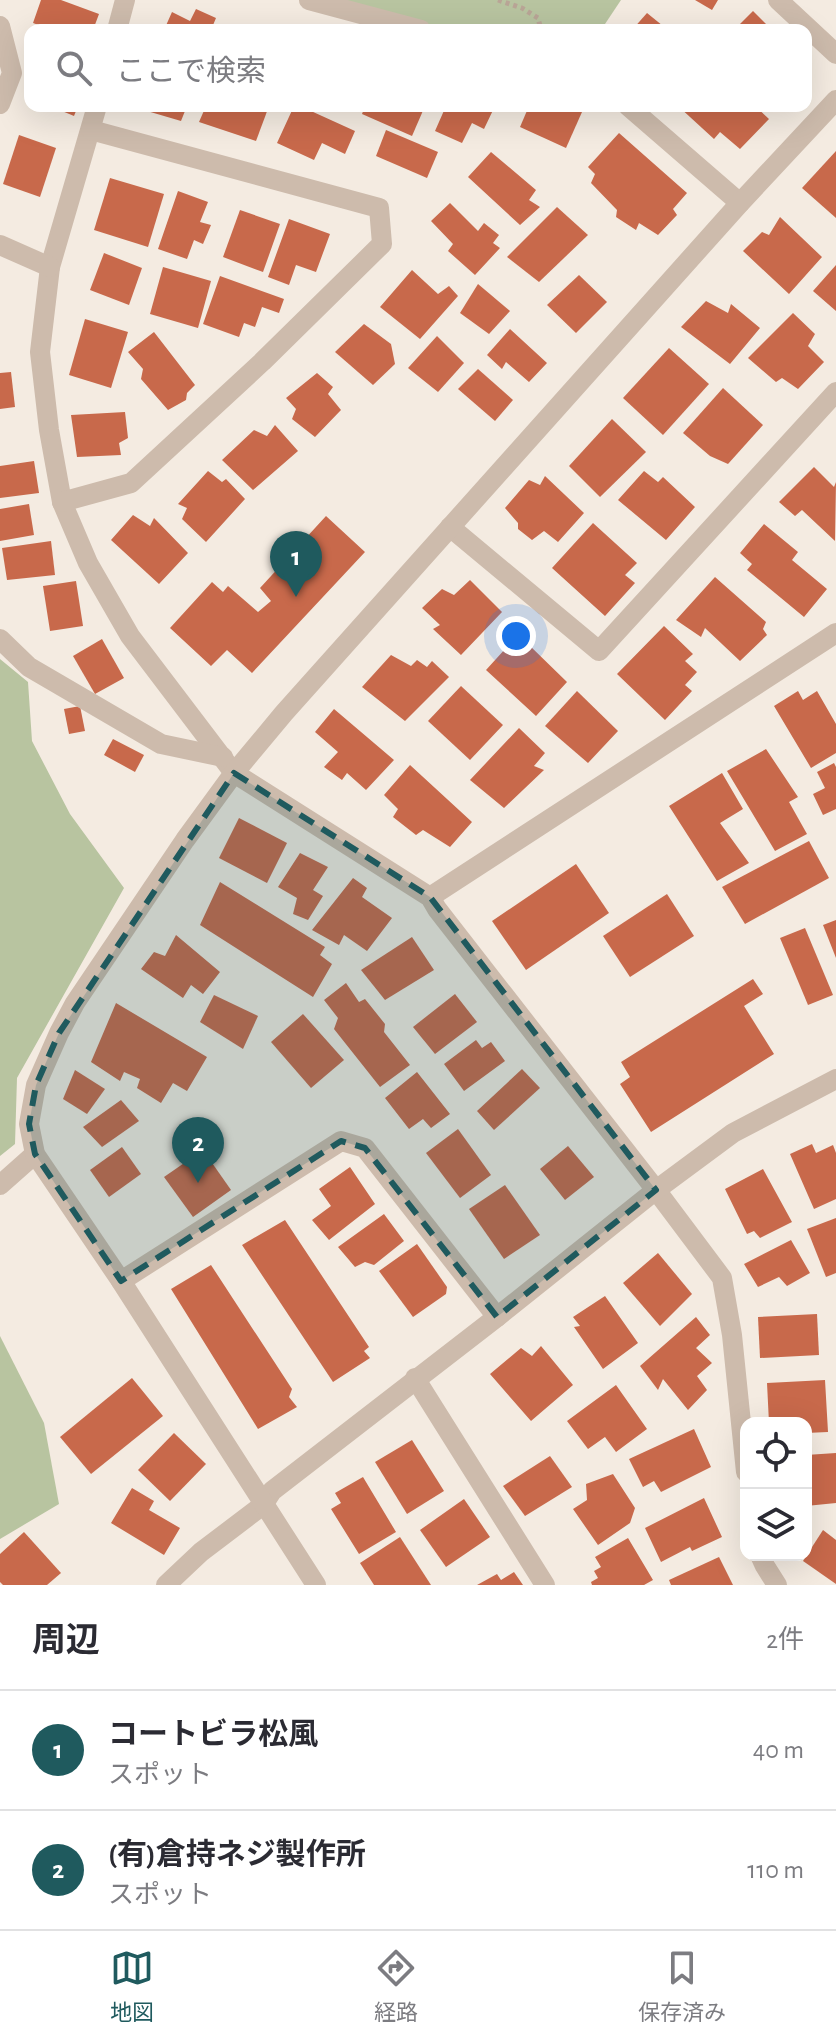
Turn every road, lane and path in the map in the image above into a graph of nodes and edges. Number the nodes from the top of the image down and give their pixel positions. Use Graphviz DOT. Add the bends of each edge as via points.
graph roads {
  1 [pos="125,0"];
  2 [pos="309,0"];
  3 [pos="498,0"];
  4 [pos="778,0"];
  5 [pos="119,24"];
  6 [pos="399,24"];
  7 [pos="540,24"];
  8 [pos="804,24"];
  9 [pos="0,26"];
  10 [pos="812,32"];
  11 [pos="836,54"];
  12 [pos="836,100"];
  13 [pos="0,104"];
  14 [pos="96,112"];
  15 [pos="635,112"];
  16 [pos="91,130"];
  17 [pos="740,203"];
  18 [pos="0,245"];
  19 [pos="50,267"];
  20 [pos="836,392"];
  21 [pos="62,502"];
  22 [pos="450,527"];
  23 [pos="836,633"];
  24 [pos="0,639"];
  25 [pos="229,765"];
  26 [pos="430,897"];
  27 [pos="835,1084"];
  28 [pos="35,1154"];
  29 [pos="0,1185"];
  30 [pos="656,1190"];
  31 [pos="121,1281"];
  32 [pos="497,1317"];
  33 [pos="415,1378"];
  34 [pos="740,1417"];
  35 [pos="263,1505"];
  36 [pos="763,1561"];
  37 [pos="166,1585"];
  38 [pos="316,1585"];
  39 [pos="545,1585"];
  40 [pos="777,1585"];
  1 -- 5 [label="street"];
  2 -- 6 [label="street"];
  3 -- 7 [label="path" via="522,8"];
  4 -- 8 [label="street"];
  9 -- 13 [label="street" via="12,73"];
  10 -- 11 [label="street"];
  12 -- 17 [label="street"];
  14 -- 16 [label="street"];
  15 -- 17 [label="street"];
  16 -- 19 [label="street"];
  16 -- 21 [label="street" via="379,208 382,244 131,483"];
  17 -- 22 [label="street"];
  18 -- 19 [label="street"];
  19 -- 21 [label="street" via="40,352"];
  20 -- 22 [label="street" via="599,651"];
  21 -- 25 [label="street" via="88,563 130,636"];
  22 -- 25 [label="street" via="284,713"];
  23 -- 26 [label="street"];
  24 -- 25 [label="street" via="29,667 161,744"];
  25 -- 26 [label="street"];
  25 -- 28 [label="street" via="59,1033 36,1085 29,1124"];
  26 -- 30 [label="street"];
  27 -- 30 [label="street" via="733,1133"];
  28 -- 29 [label="street"];
  28 -- 31 [label="street"];
  30 -- 32 [label="street"];
  30 -- 34 [label="street" via="722,1278"];
  31 -- 32 [label="street" via="341,1141 365,1148"];
  31 -- 35 [label="street"];
  32 -- 33 [label="street"];
  33 -- 35 [label="street" via="272,1491"];
  33 -- 39 [label="street"];
  35 -- 37 [label="street"];
  35 -- 38 [label="street"];
  36 -- 40 [label="street"];
}
